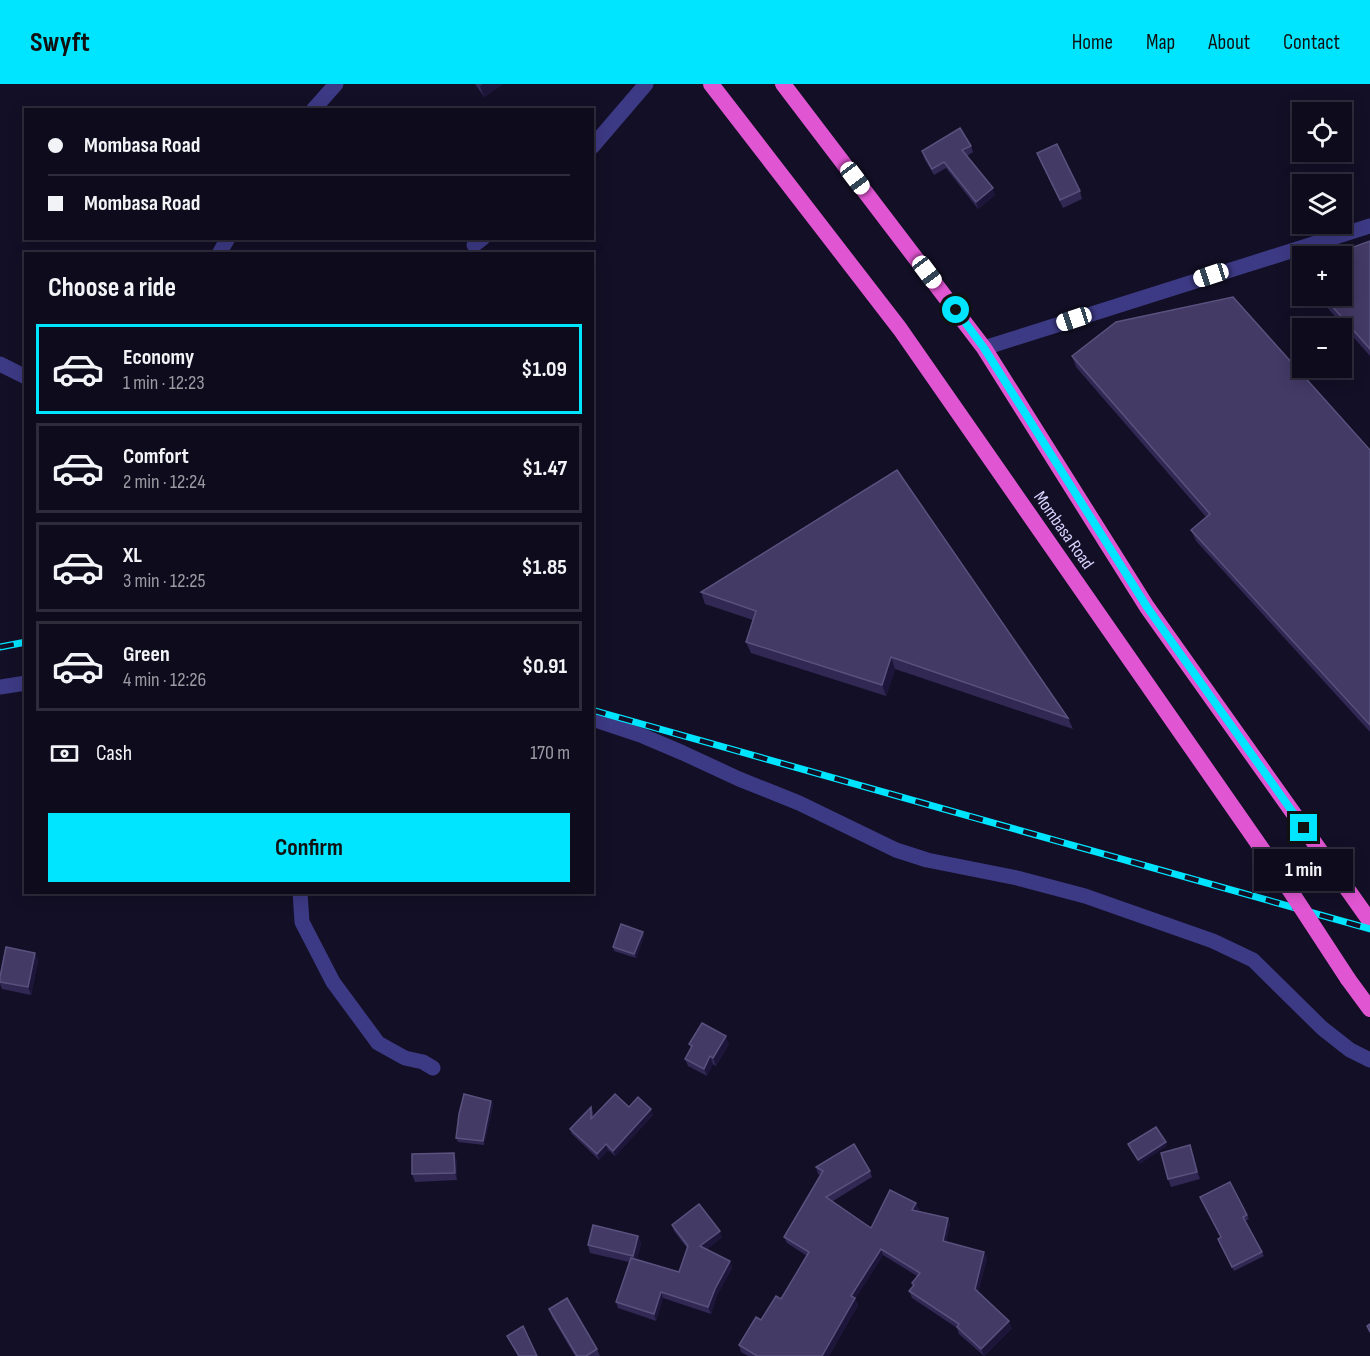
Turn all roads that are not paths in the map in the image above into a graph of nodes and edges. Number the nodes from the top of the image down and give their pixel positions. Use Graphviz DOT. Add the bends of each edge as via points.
graph roads {
  1 [pos="336,84"];
  2 [pos="646,84"];
  3 [pos="711,84"];
  4 [pos="783,84"];
  5 [pos="315,108"];
  6 [pos="594,145"];
  7 [pos="1370,226"];
  8 [pos="984,348"];
  9 [pos="0,364"];
  10 [pos="24,375"];
  11 [pos="24,683"];
  12 [pos="0,687"];
  13 [pos="594,720"];
  14 [pos="300,894"];
  15 [pos="1370,921"];
  16 [pos="1370,1009"];
  17 [pos="1370,1060"];
  18 [pos="433,1068"];
  1 -- 5 [label="street"];
  2 -- 6 [label="street"];
  3 -- 16 [label="highway, Mombasa Road, bridge" via="900,329"];
  4 -- 8 [label="highway, Mombasa Road"];
  7 -- 8 [label="street"];
  8 -- 15 [label="highway, Mombasa Road" via="1147,607"];
  9 -- 10 [label="street"];
  11 -- 12 [label="street"];
  13 -- 17 [label="street" via="644,736 896,850 1085,896 1213,940 1253,960 1322,1028"];
  14 -- 18 [label="street" via="302,922 333,982 378,1043"];
}
